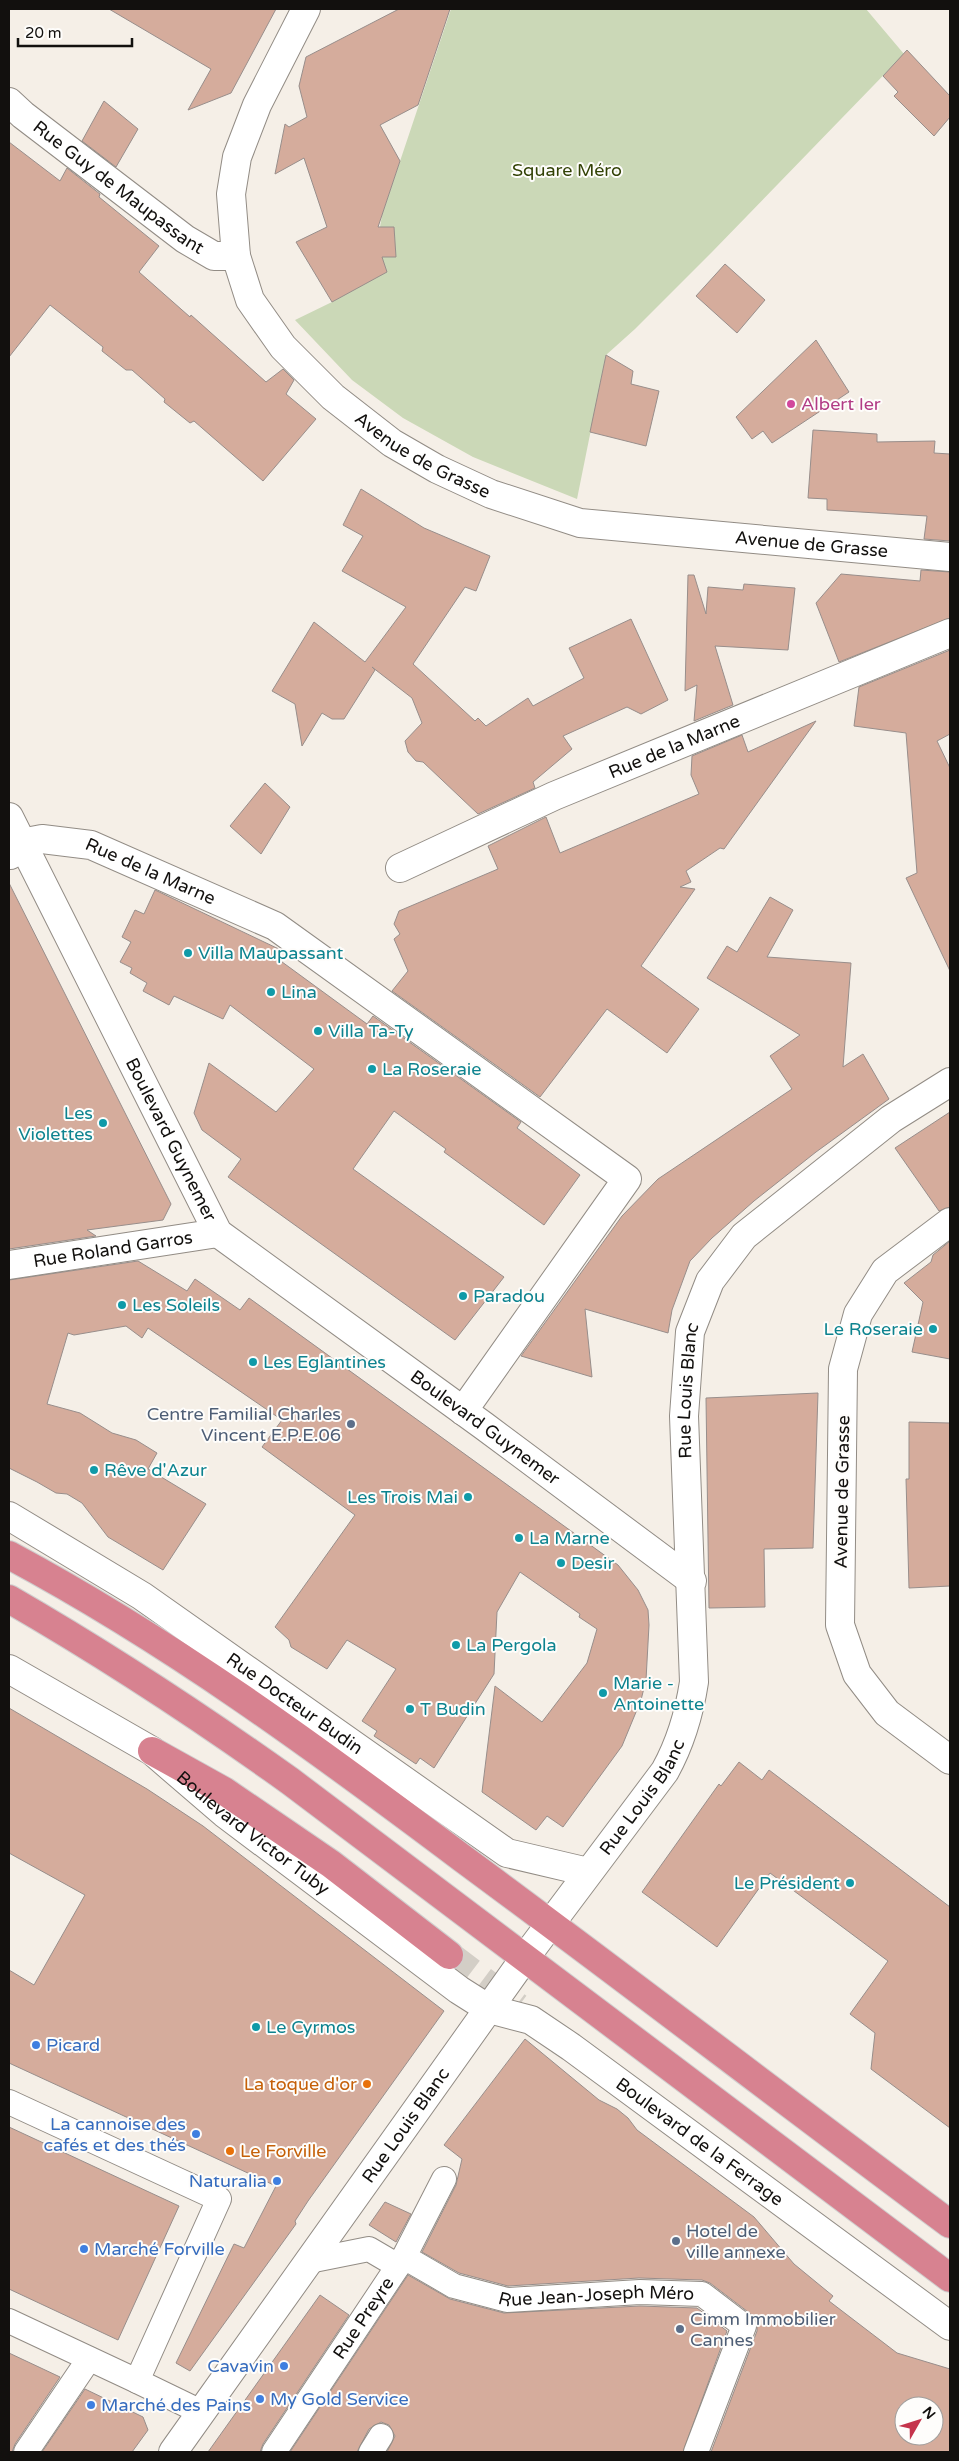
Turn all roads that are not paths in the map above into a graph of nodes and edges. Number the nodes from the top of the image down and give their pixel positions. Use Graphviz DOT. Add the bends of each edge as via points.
graph roads {
  1 [pos="306,9"];
  2 [pos="9,102"];
  3 [pos="236,256"];
  4 [pos="950,557"];
  5 [pos="950,633"];
  6 [pos="9,817"];
  7 [pos="15,849"];
  8 [pos="400,868"];
  9 [pos="950,1082"];
  10 [pos="950,1222"];
  11 [pos="218,1233"];
  12 [pos="9,1264"];
  13 [pos="463,1411"];
  14 [pos="9,1516"];
  15 [pos="9,1555"];
  16 [pos="692,1581"];
  17 [pos="9,1600"];
  18 [pos="9,1669"];
  19 [pos="152,1751"];
  20 [pos="950,1760"];
  21 [pos="588,1872"];
  22 [pos="550,1924"];
  23 [pos="449,1955"];
  24 [pos="524,1959"];
  25 [pos="489,2009"];
  26 [pos="9,2102"];
  27 [pos="444,2179"];
  28 [pos="950,2224"];
  29 [pos="309,2261"];
  30 [pos="401,2261"];
  31 [pos="950,2278"];
  32 [pos="9,2321"];
  33 [pos="950,2326"];
  34 [pos="89,2358"];
  35 [pos="137,2380"];
  36 [pos="201,2412"];
  37 [pos="26,2452"];
  38 [pos="173,2452"];
  39 [pos="274,2452"];
  40 [pos="696,2452"];
  1 -- 3 [label="street, Avenue de Grasse" via="257,104 237,157 231,194"];
  2 -- 3 [label="street, Rue Guy de Maupassant" via="185,239 214,256"];
  3 -- 4 [label="street, Avenue de Grasse" via="250,300 261,316 283,347 333,397 392,443 437,469 491,494 580,523"];
  5 -- 8 [label="street, Rue de la Marne" via="554,796"];
  6 -- 7 [label="street, Boulevard Guynemer"];
  7 -- 11 [label="street, Boulevard Guynemer"];
  7 -- 13 [label="street, Rue de la Marne" via="42,839 92,845 275,926 627,1179"];
  9 -- 16 [label="street, Rue Louis Blanc" via="891,1119 744,1236 710,1281 690,1332 684,1416"];
  10 -- 20 [label="street, Avenue de Grasse" via="885,1272 858,1314 843,1369 840,1615 840,1625 857,1674 887,1712"];
  11 -- 12 [label="street, Rue Roland Garros"];
  11 -- 13 [label="street, Boulevard Guynemer"];
  13 -- 16 [label="street, Boulevard Guynemer"];
  14 -- 21 [label="street, Rue Docteur Budin" via="142,1596 507,1853"];
  15 -- 22 [label="highway" via="124,1622 280,1724"];
  16 -- 21 [label="street, Rue Louis Blanc" via="694,1682 689,1715 665,1771"];
  17 -- 24 [label="highway" via="136,1675 210,1725 369,1839"];
  18 -- 19 [label="street, Boulevard Victor Tuby"];
  19 -- 23 [label="highway" via="224,1791 331,1864"];
  19 -- 25 [label="street, Boulevard Victor Tuby" via="224,1813 459,1990"];
  21 -- 22 [label="street, Rue Louis Blanc"];
  22 -- 24 [label="street, Rue Louis Blanc"];
  22 -- 28 [label="highway"];
  24 -- 25 [label="street, Rue Louis Blanc"];
  24 -- 31 [label="highway"];
  25 -- 29 [label="street, Rue Louis Blanc"];
  25 -- 33 [label="street, Boulevard de la Ferrage" via="530,2020 571,2047"];
  26 -- 35 [label="street" via="219,2199"];
  27 -- 30 [label="street, Rue Preyre"];
  29 -- 30 [label="street" via="369,2249"];
  29 -- 36 [label="street, Rue Louis Blanc"];
  30 -- 39 [label="street, Rue Preyre"];
  30 -- 40 [label="street, Rue Jean-Joseph Méro" via="454,2286 507,2300 640,2292 702,2294 744,2326"];
  32 -- 34 [label="street"];
  34 -- 35 [label="street"];
  34 -- 37 [label="street"];
  35 -- 36 [label="street"];
  36 -- 38 [label="street, Rue Louis Blanc"];
}
